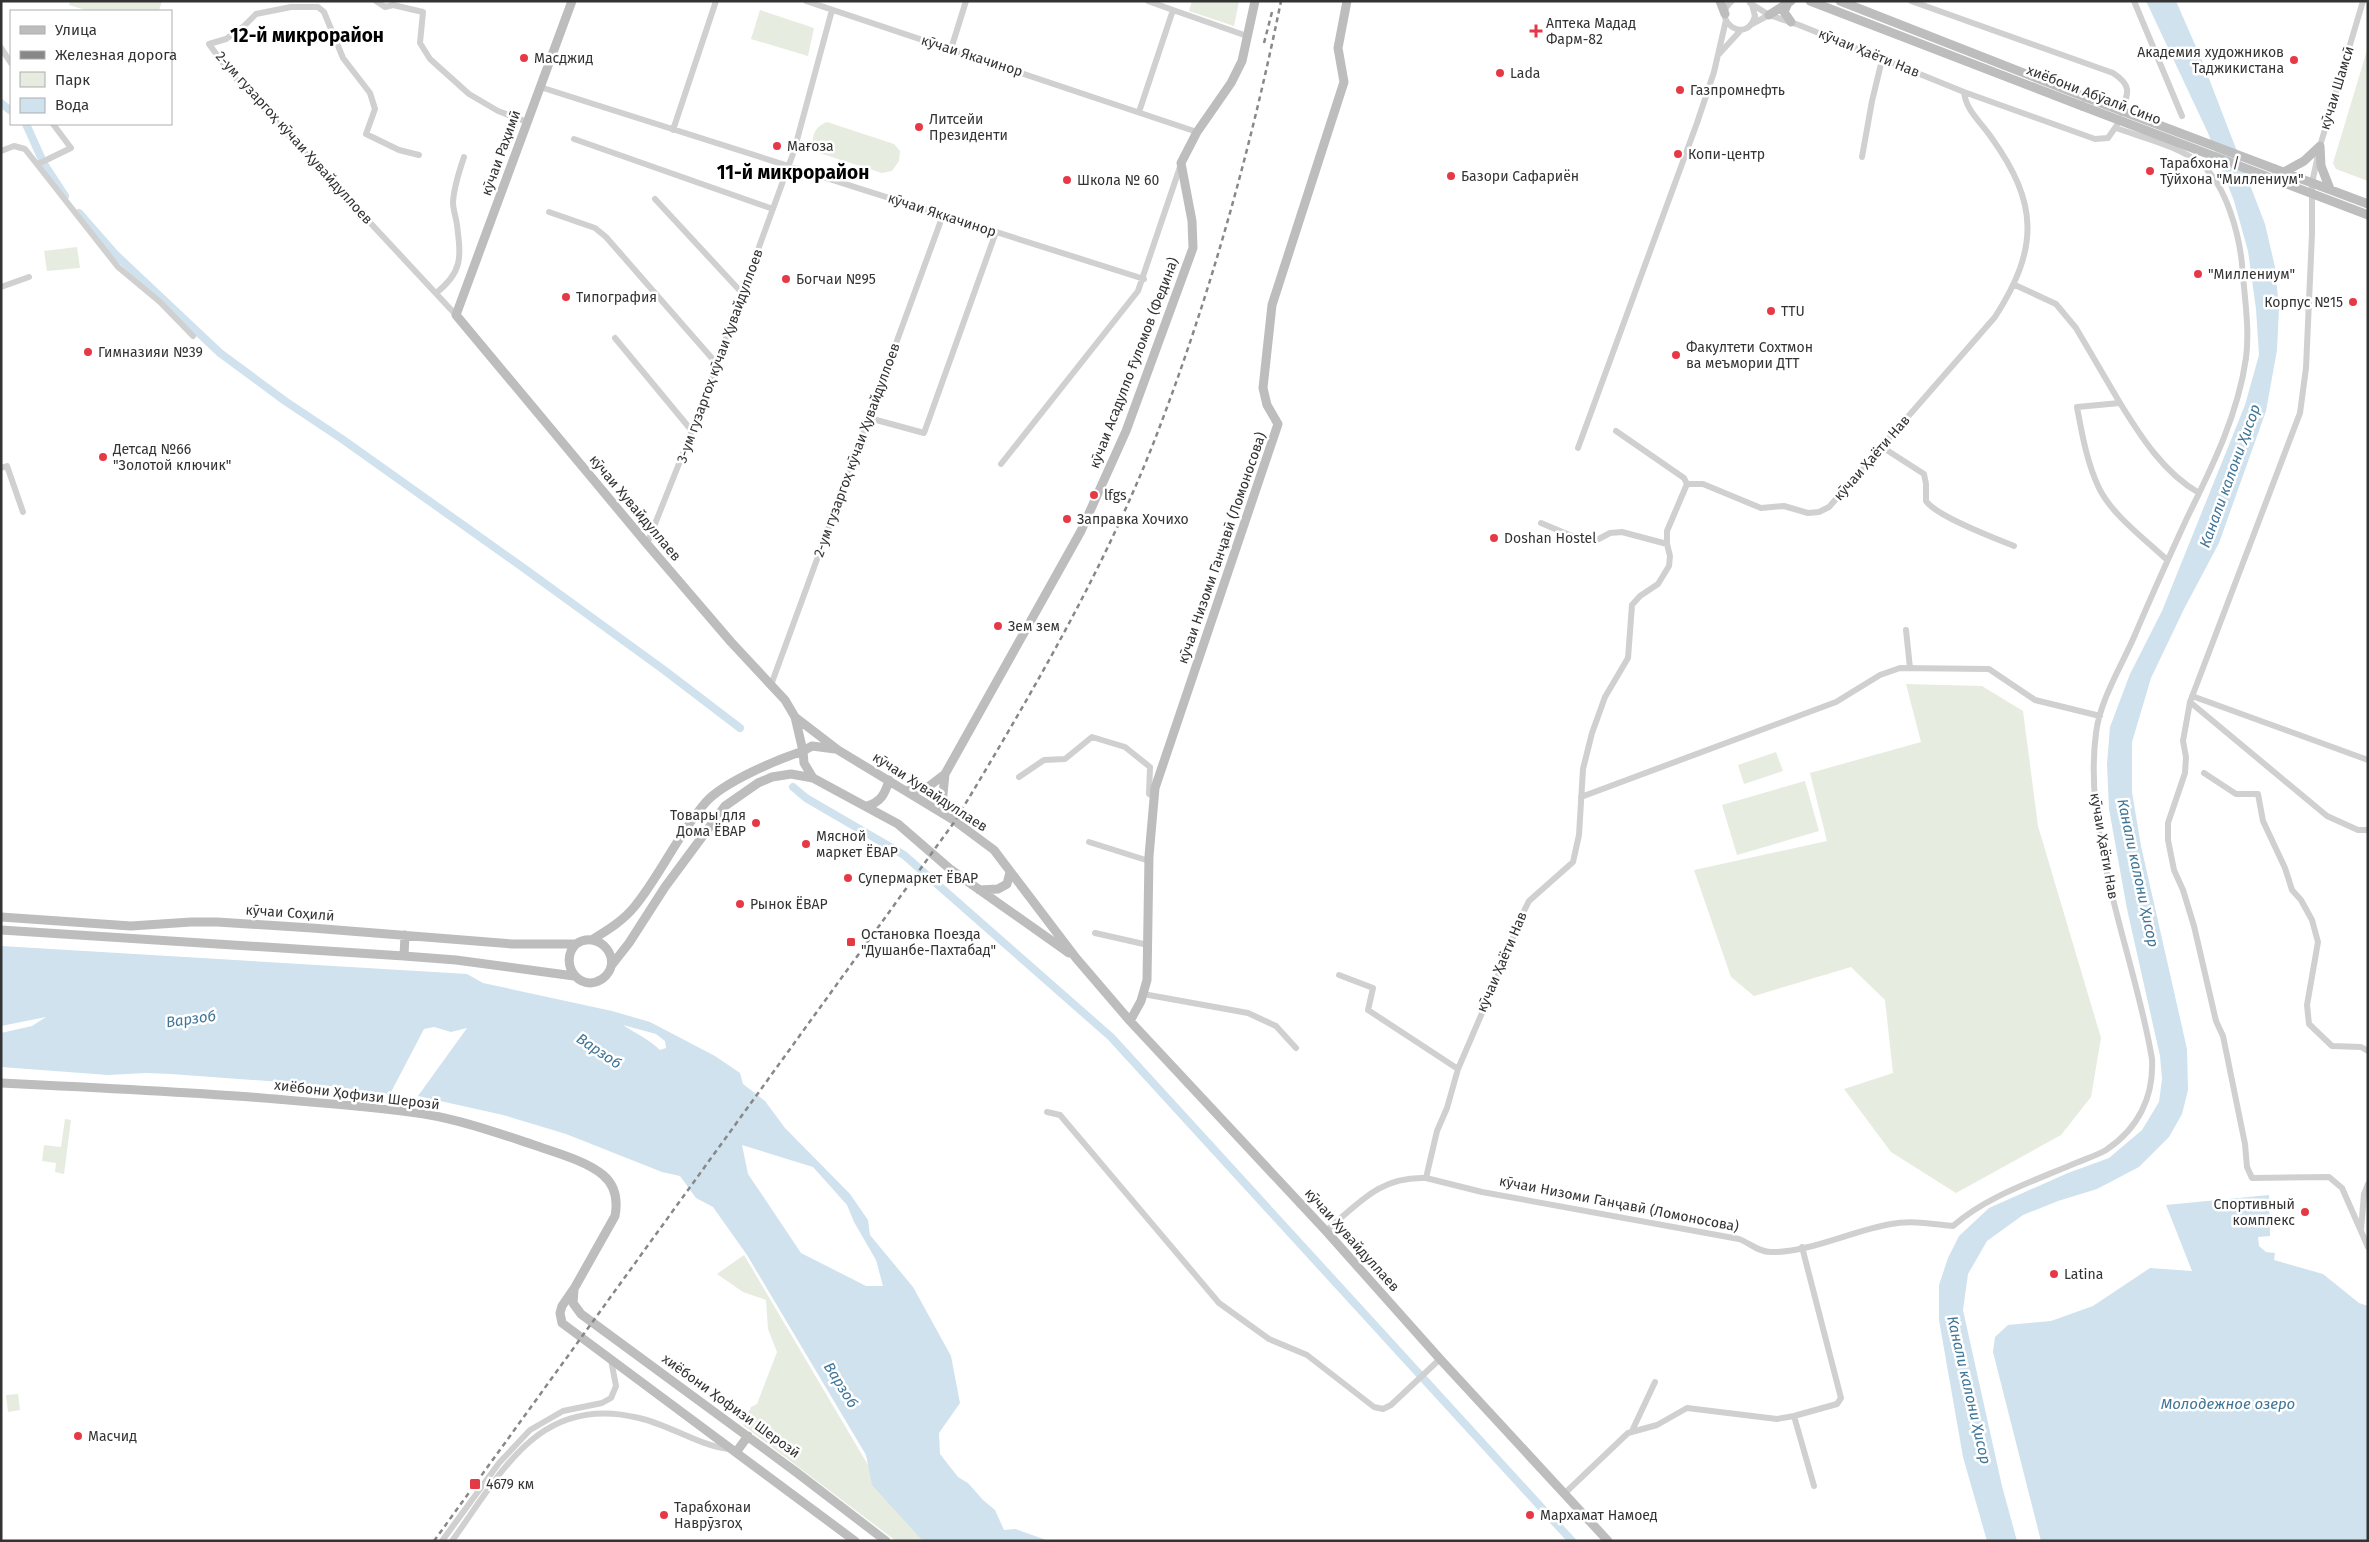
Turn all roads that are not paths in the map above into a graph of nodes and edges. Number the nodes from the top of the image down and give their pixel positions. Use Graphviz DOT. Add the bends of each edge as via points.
graph roads {
  1 [pos="376,1"];
  2 [pos="572,1"];
  3 [pos="716,1"];
  4 [pos="966,1"];
  5 [pos="1148,1"];
  6 [pos="1255,1"];
  7 [pos="1347,1"];
  8 [pos="1720,1"];
  9 [pos="1732,1"];
  10 [pos="1791,1"];
  11 [pos="1810,1"];
  12 [pos="1840,1"];
  13 [pos="1911,1"];
  14 [pos="2134,1"];
  15 [pos="2363,1"];
  16 [pos="807,2"];
  17 [pos="1748,2"];
  18 [pos="832,10"];
  19 [pos="1173,10"];
  20 [pos="1768,15"];
  21 [pos="1725,17"];
  22 [pos="1790,22"];
  23 [pos="1751,25"];
  24 [pos="1741,30"];
  25 [pos="1247,36"];
  26 [pos="1,48"];
  27 [pos="951,49"];
  28 [pos="1718,55"];
  29 [pos="1882,60"];
  30 [pos="10,62"];
  31 [pos="540,87"];
  32 [pos="1964,92"];
  33 [pos="2084,102"];
  34 [pos="1139,112"];
  35 [pos="2182,116"];
  36 [pos="527,122"];
  37 [pos="54,125"];
  38 [pos="2116,128"];
  39 [pos="673,130"];
  40 [pos="1197,132"];
  41 [pos="574,139"];
  42 [pos="2320,146"];
  43 [pos="1,151"];
  44 [pos="419,155"];
  45 [pos="464,157"];
  46 [pos="1862,157"];
  47 [pos="1181,163"];
  48 [pos="38,164"];
  49 [pos="789,166"];
  50 [pos="2279,170"];
  51 [pos="2312,182"];
  52 [pos="2330,189"];
  53 [pos="2310,194"];
  54 [pos="655,199"];
  55 [pos="2368,204"];
  56 [pos="774,209"];
  57 [pos="549,212"];
  58 [pos="944,215"];
  59 [pos="2368,215"];
  60 [pos="996,232"];
  61 [pos="29,277"];
  62 [pos="1144,279"];
  63 [pos="2015,285"];
  64 [pos="1,287"];
  65 [pos="436,292"];
  66 [pos="743,294"];
  67 [pos="456,315"];
  68 [pos="193,336"];
  69 [pos="615,338"];
  70 [pos="717,364"];
  71 [pos="2120,404"];
  72 [pos="869,418"];
  73 [pos="692,431"];
  74 [pos="1616,431"];
  75 [pos="1882,447"];
  76 [pos="1578,448"];
  77 [pos="1001,464"];
  78 [pos="1,468"];
  79 [pos="1687,484"];
  80 [pos="2199,492"];
  81 [pos="23,512"];
  82 [pos="1541,523"];
  83 [pos="647,544"];
  84 [pos="1667,544"];
  85 [pos="2014,546"];
  86 [pos="2167,560"];
  87 [pos="1906,630"];
  88 [pos="1910,668"];
  89 [pos="771,685"];
  90 [pos="2191,699"];
  91 [pos="2100,716"];
  92 [pos="795,717"];
  93 [pos="838,750"];
  94 [pos="803,751"];
  95 [pos="2368,760"];
  96 [pos="2204,773"];
  97 [pos="945,774"];
  98 [pos="1019,777"];
  99 [pos="813,778"];
  100 [pos="888,780"];
  101 [pos="906,792"];
  102 [pos="1154,797"];
  103 [pos="1581,797"];
  104 [pos="867,806"];
  105 [pos="955,821"];
  106 [pos="2368,830"];
  107 [pos="1089,842"];
  108 [pos="1149,861"];
  109 [pos="1010,872"];
  110 [pos="979,890"];
  111 [pos="1,918"];
  112 [pos="1,930"];
  113 [pos="1095,933"];
  114 [pos="405,936"];
  115 [pos="593,940"];
  116 [pos="576,944"];
  117 [pos="1148,945"];
  118 [pos="404,956"];
  119 [pos="1076,958"];
  120 [pos="610,967"];
  121 [pos="1339,975"];
  122 [pos="574,976"];
  123 [pos="1143,994"];
  124 [pos="1130,1021"];
  125 [pos="1296,1048"];
  126 [pos="2368,1051"];
  127 [pos="1458,1069"];
  128 [pos="1,1084"];
  129 [pos="1047,1112"];
  130 [pos="1426,1178"];
  131 [pos="2368,1184"];
  132 [pos="1923,1224"];
  133 [pos="1326,1231"];
  134 [pos="2361,1231"];
  135 [pos="1802,1247"];
  136 [pos="2368,1247"];
  137 [pos="575,1287"];
  138 [pos="1440,1358"];
  139 [pos="612,1360"];
  140 [pos="1655,1382"];
  141 [pos="1794,1416"];
  142 [pos="1632,1430"];
  143 [pos="748,1436"];
  144 [pos="735,1450"];
  145 [pos="1814,1486"];
  146 [pos="1565,1493"];
  147 [pos="459,1517"];
  148 [pos="466,1522"];
  149 [pos="442,1541"];
  150 [pos="452,1541"];
  151 [pos="855,1541"];
  152 [pos="886,1541"];
  153 [pos="1608,1541"];
  1 -- 36 [label="street" via="385,7 393,5 423,12 420,44 430,59 469,94 498,111"];
  2 -- 31 [label="street, кӯчаи Раҳимӣ"];
  3 -- 39 [label="street"];
  4 -- 27 [label="street"];
  5 -- 19 [label="street"];
  6 -- 25 [label="street"];
  7 -- 102 [label="street, кӯчаи Низоми Ганҷавӣ (Ломоносова)" via="1338,48 1344,82 1272,305 1263,388 1267,405 1278,424"];
  8 -- 21 [label="street"];
  9 -- 21 [label="street"];
  10 -- 20 [label="street"];
  10 -- 22 [label="street" via="1784,12"];
  11 -- 33 [label="street, хиёбони Абӯалӣ Сино"];
  12 -- 33 [label="street, хиёбони Абӯалӣ Сино"];
  13 -- 38 [label="street" via="2113,73 2123,80 2128,90"];
  14 -- 35 [label="street"];
  15 -- 42 [label="street, кӯчаи Шамсӣ"];
  16 -- 18 [label="street, кӯчаи Якачинор"];
  17 -- 20 [label="street, кӯчаи Ҳаёти Нав"];
  17 -- 23 [label="street" via="1755,16"];
  18 -- 27 [label="street, кӯчаи Якачинор"];
  18 -- 49 [label="street, 3-ум гузаргоҳ кӯчаи Ҳувайдуллоев"];
  19 -- 25 [label="street"];
  19 -- 34 [label="street"];
  20 -- 22 [label="street, кӯчаи Ҳаёти Нав"];
  20 -- 23 [label="street"];
  21 -- 24 [label="street" via="1729,26"];
  21 -- 28 [label="street"];
  22 -- 29 [label="street, кӯчаи Ҳаёти Нав"];
  23 -- 24 [label="street"];
  24 -- 28 [label="street"];
  25 -- 40 [label="street" via="1242,61 1231,83"];
  26 -- 30 [label="street"];
  27 -- 34 [label="street, кӯчаи Якачинор"];
  28 -- 76 [label="street" via="1697,123"];
  29 -- 32 [label="street, кӯчаи Ҳаёти Нав"];
  29 -- 46 [label="street"];
  31 -- 36 [label="street, кӯчаи Раҳимӣ"];
  31 -- 39 [label="street, кӯчаи Яккачинор"];
  32 -- 38 [label="street" via="2095,139 2108,138"];
  32 -- 63 [label="street, кӯчаи Ҳаёти Нав" via="1970,110 2008,161 2022,196 2027,239"];
  33 -- 50 [label="street, хиёбони Абӯалӣ Сино, bridge"];
  33 -- 53 [label="street, хиёбони Абӯалӣ Сино, bridge"];
  34 -- 40 [label="street, кӯчаи Якачинор"];
  36 -- 67 [label="street, кӯчаи Раҳимӣ"];
  37 -- 48 [label="street" via="70,148"];
  38 -- 80 [label="street, кӯчаи Ҳаёти Нав" via="2184,154 2208,170 2226,202 2238,243 2244,287 2246,356 2232,416"];
  39 -- 49 [label="street, кӯчаи Яккачинор"];
  40 -- 47 [label="street"];
  41 -- 56 [label="street"];
  42 -- 50 [label="street" via="2304,161"];
  42 -- 51 [label="street, кӯчаи Шамсӣ"];
  42 -- 52 [label="street" via="2321,166"];
  43 -- 48 [label="street" via="14,146 25,149"];
  44 -- 65 [label="street, 2-ум гузаргоҳ кӯчаи Ҳувайдуллоев" via="399,150 366,134 375,110 370,93 343,58 324,12 318,7 291,7 256,14 226,38 209,44 228,70"];
  45 -- 65 [label="street" via="455,184 453,204 459,266 450,282"];
  47 -- 62 [label="street"];
  47 -- 97 [label="street, кӯчаи Асадулло Ғуломов (Федина)" via="1192,221 1193,248 1126,431 1081,532"];
  48 -- 68 [label="street" via="118,268 160,302"];
  49 -- 56 [label="street, 3-ум гузаргоҳ кӯчаи Ҳувайдуллоев"];
  49 -- 58 [label="street, кӯчаи Яккачинор"];
  50 -- 51 [label="street, хиёбони Абӯалӣ Сино"];
  51 -- 52 [label="street, хиёбони Абӯалӣ Сино"];
  51 -- 53 [label="street, кӯчаи Шамсӣ"];
  52 -- 55 [label="street, хиёбони Абӯалӣ Сино"];
  53 -- 59 [label="street, хиёбони Абӯалӣ Сино"];
  53 -- 90 [label="street, кӯчаи Шамсӣ" via="2312,234 2306,368 2300,413"];
  54 -- 66 [label="street"];
  56 -- 66 [label="street, 3-ум гузаргоҳ кӯчаи Ҳувайдуллоев"];
  57 -- 70 [label="street" via="595,228 606,237"];
  58 -- 60 [label="street, кӯчаи Яккачинор"];
  58 -- 72 [label="street, 2-ум гузаргоҳ кӯчаи Ҳувайдуллоев"];
  60 -- 62 [label="street, кӯчаи Яккачинор"];
  60 -- 72 [label="street" via="924,432"];
  61 -- 64 [label="street"];
  62 -- 77 [label="street" via="1138,291"];
  63 -- 71 [label="street" via="2056,304 2076,328"];
  63 -- 75 [label="street, кӯчаи Ҳаёти Нав" via="1995,317"];
  65 -- 67 [label="street, 2-ум гузаргоҳ кӯчаи Ҳувайдуллоев"];
  66 -- 70 [label="street, 3-ум гузаргоҳ кӯчаи Ҳувайдуллоев"];
  67 -- 83 [label="street, кӯчаи Хувайдуллаев"];
  69 -- 73 [label="street"];
  70 -- 73 [label="street, 3-ум гузаргоҳ кӯчаи Ҳувайдуллоев"];
  71 -- 80 [label="street" via="2172,474"];
  71 -- 86 [label="street" via="2076,407 2090,463 2099,489 2111,506"];
  72 -- 89 [label="street, 2-ум гузаргоҳ кӯчаи Ҳувайдуллоев"];
  73 -- 83 [label="street, 3-ум гузаргоҳ кӯчаи Ҳувайдуллоев"];
  74 -- 79 [label="street" via="1684,478"];
  75 -- 79 [label="street, кӯчаи Ҳаёти Нав" via="1841,496 1819,512 1808,513 1784,506 1761,508 1703,484"];
  75 -- 85 [label="street" via="1924,474 1926,501 1930,506 1960,524"];
  78 -- 81 [label="street" via="7,466"];
  79 -- 84 [label="street, кӯчаи Ҳаёти Нав" via="1667,531"];
  80 -- 86 [label="street, кӯчаи Ҳаёти Нав"];
  82 -- 84 [label="street" via="1593,542 1610,533 1622,532"];
  83 -- 89 [label="street, кӯчаи Хувайдуллаев"];
  84 -- 103 [label="street, кӯчаи Ҳаёти Нав" via="1670,556 1664,576 1632,605 1628,658 1598,714 1583,769"];
  86 -- 91 [label="street, кӯчаи Ҳаёти Нав"];
  87 -- 88 [label="street"];
  88 -- 91 [label="street" via="1989,669 2035,700"];
  88 -- 103 [label="street" via="1880,675 1836,702"];
  89 -- 92 [label="street, кӯчаи Хувайдуллаев"];
  90 -- 95 [label="street"];
  90 -- 106 [label="street" via="2327,816 2358,830"];
  90 -- 134 [label="street, кӯчаи Шамсӣ" via="2183,741 2185,773 2168,823 2168,840 2174,870 2184,890 2194,926 2216,1021 2223,1036 2247,1166 2252,1178 2329,1178 2342,1188"];
  91 -- 132 [label="street, кӯчаи Ҳаёти Нав" via="2096,730 2094,773 2097,815 2118,919 2151,1050 2153,1070 2148,1102 2129,1131 2104,1151 2015,1188 1953,1226"];
  92 -- 93 [label="street, кӯчаи Хувайдуллаев"];
  92 -- 94 [label="street, кӯчаи Хувайдуллаев"];
  93 -- 94 [label="street, кӯчаи Хувайдуллаев" via="812,746"];
  93 -- 100 [label="street, кӯчаи Хувайдуллаев"];
  94 -- 99 [label="street, кӯчаи Хувайдуллаев" via="804,764"];
  94 -- 115 [label="street, кӯчаи Соҳилӣ" via="777,759 706,801 634,907"];
  96 -- 126 [label="street" via="2236,794 2258,794 2262,821 2292,890 2312,920 2318,942 2307,1004 2309,1024 2332,1046 2361,1047"];
  97 -- 101 [label="street" via="928,787"];
  97 -- 105 [label="street" via="942,804"];
  98 -- 102 [label="street" via="1044,760 1065,759 1092,737 1125,747 1150,767 1149,794"];
  99 -- 104 [label="street, кӯчаи Хувайдуллаев"];
  99 -- 120 [label="street" via="791,774 772,777 725,806"];
  100 -- 101 [label="street, кӯчаи Хувайдуллаев"];
  100 -- 104 [label="street" via="882,798"];
  101 -- 105 [label="street, кӯчаи Хувайдуллаев"];
  102 -- 108 [label="street, кӯчаи Низоми Ганҷавӣ (Ломоносова)"];
  103 -- 127 [label="street, кӯчаи Ҳаёти Нав" via="1579,835 1573,862 1525,908"];
  104 -- 110 [label="street, кӯчаи Хувайдуллаев" via="898,824"];
  105 -- 109 [label="street, кӯчаи Хувайдуллаев" via="994,850"];
  107 -- 108 [label="street"];
  108 -- 117 [label="street, кӯчаи Низоми Ганҷавӣ (Ломоносова)"];
  109 -- 110 [label="street" via="1007,884 998,889"];
  109 -- 119 [label="street, кӯчаи Хувайдуллаев"];
  110 -- 119 [label="street, кӯчаи Хувайдуллаев"];
  111 -- 114 [label="street, кӯчаи Соҳилӣ" via="131,926 217,922"];
  112 -- 118 [label="street"];
  113 -- 117 [label="street"];
  114 -- 116 [label="street, кӯчаи Соҳилӣ" via="512,944"];
  114 -- 118 [label="street"];
  115 -- 116 [label="street, кӯчаи Соҳилӣ"];
  115 -- 120 [label="street" via="608,949"];
  116 -- 122 [label="street" via="568,960"];
  117 -- 123 [label="street, кӯчаи Низоми Ганҷавӣ (Ломоносова)" via="1147,980"];
  118 -- 122 [label="street"];
  119 -- 124 [label="street, кӯчаи Хувайдуллаев"];
  120 -- 122 [label="street" via="603,978 595,982 582,981"];
  121 -- 127 [label="street" via="1373,988 1368,1010"];
  123 -- 124 [label="street, кӯчаи Низоми Ганҷавӣ (Ломоносова)"];
  123 -- 125 [label="street" via="1248,1013 1276,1026"];
  124 -- 133 [label="street, кӯчаи Хувайдуллаев"];
  127 -- 130 [label="street, кӯчаи Ҳаёти Нав" via="1437,1131"];
  128 -- 137 [label="street, хиёбони Ҳофизи Шерозӣ" via="172,1091 326,1103 426,1115 549,1150 603,1175 616,1193 614,1216"];
  129 -- 138 [label="street" via="1060,1114 1219,1303 1270,1339 1307,1355 1374,1407 1383,1409 1391,1405"];
  130 -- 133 [label="street" via="1403,1179 1376,1188"];
  130 -- 135 [label="street, кӯчаи Низоми Ганҷавӣ (Ломоносова)" via="1482,1192 1739,1239 1763,1251"];
  131 -- 134 [label="street"];
  132 -- 135 [label="street, кӯчаи Низоми Ганҷавӣ (Ломоносова)" via="1892,1223"];
  133 -- 138 [label="street, кӯчаи Хувайдуллаев"];
  134 -- 136 [label="street"];
  135 -- 141 [label="street" via="1841,1396 1837,1404"];
  137 -- 139 [label="street, хиёбони Ҳофизи Шерозӣ" via="562,1306 562,1323"];
  137 -- 143 [label="street, хиёбони Ҳофизи Шерозӣ" via="572,1300 581,1314"];
  138 -- 146 [label="street, кӯчаи Хувайдуллаев"];
  139 -- 144 [label="street, хиёбони Ҳофизи Шерозӣ"];
  139 -- 147 [label="street" via="616,1386 611,1398 557,1414 530,1430 504,1457"];
  140 -- 142 [label="street"];
  141 -- 142 [label="street" via="1777,1419 1687,1408 1657,1425"];
  141 -- 145 [label="street"];
  142 -- 146 [label="street"];
  143 -- 144 [label="street"];
  143 -- 152 [label="street, хиёбони Ҳофизи Шерозӣ"];
  144 -- 148 [label="street" via="712,1446 640,1418 608,1413 575,1416 546,1429 530,1441"];
  144 -- 151 [label="street, хиёбони Ҳофизи Шерозӣ"];
  146 -- 153 [label="street, кӯчаи Хувайдуллаев"];
  147 -- 148 [label="street"];
  147 -- 149 [label="street"];
  148 -- 150 [label="street"];
}
